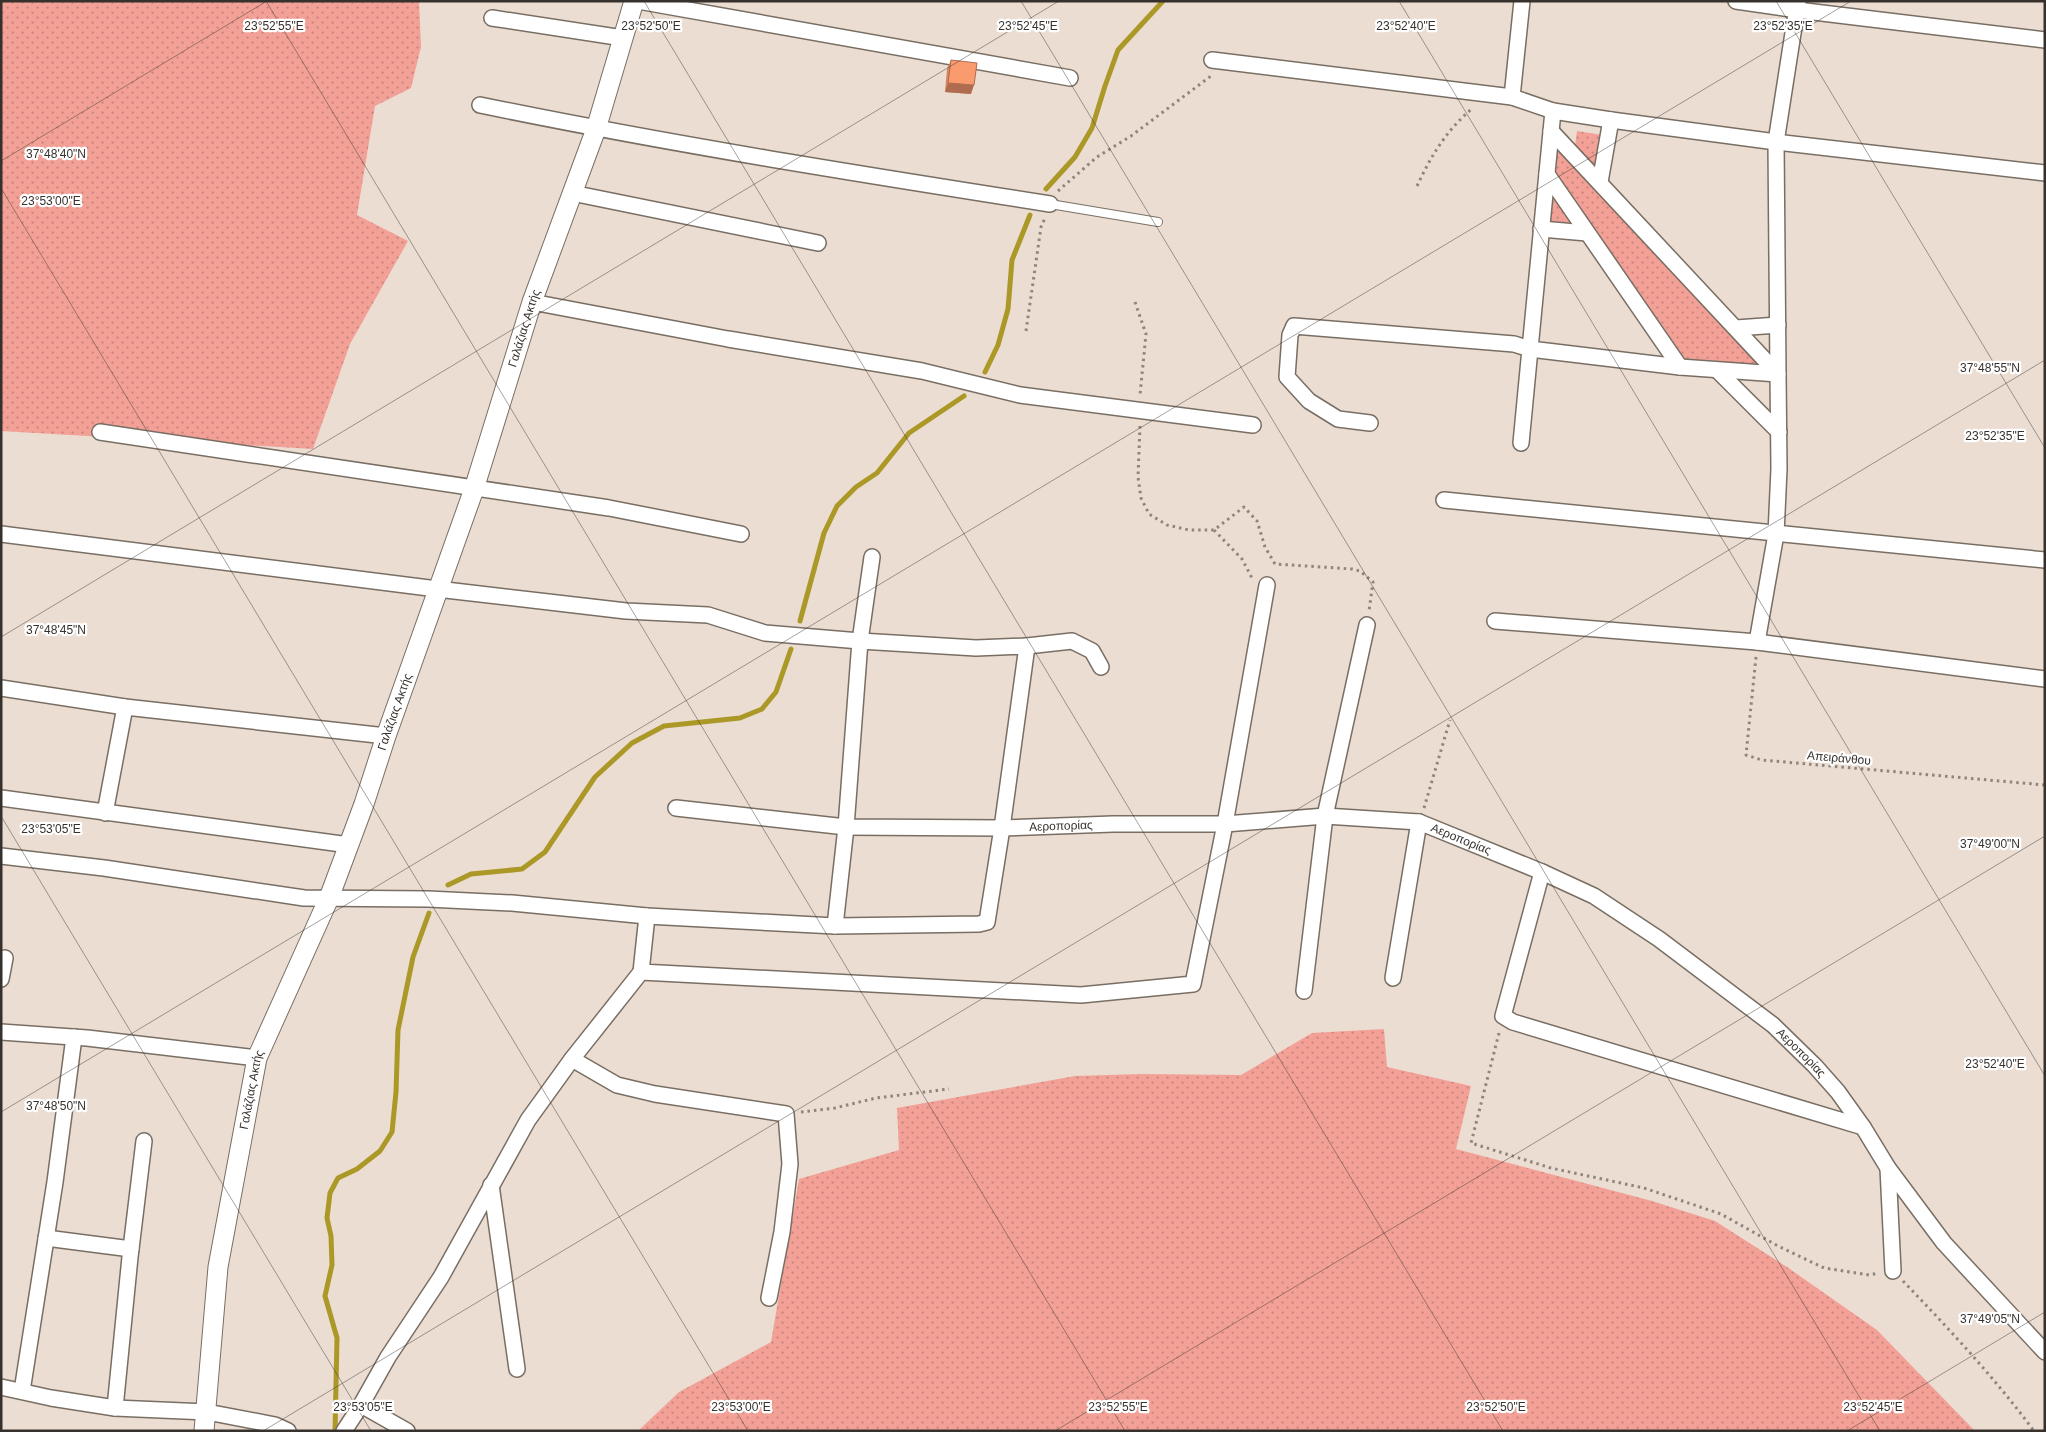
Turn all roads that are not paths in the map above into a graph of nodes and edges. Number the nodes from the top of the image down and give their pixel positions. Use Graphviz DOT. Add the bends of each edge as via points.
graph roads {
  1 [pos="634,1"];
  2 [pos="638,1"];
  3 [pos="1522,1"];
  4 [pos="1736,1"];
  5 [pos="1798,6"];
  6 [pos="492,18"];
  7 [pos="623,38"];
  8 [pos="2045,40"];
  9 [pos="1212,60"];
  10 [pos="1070,78"];
  11 [pos="1512,98"];
  12 [pos="480,104"];
  13 [pos="1553,111"];
  14 [pos="1611,120"];
  15 [pos="596,129"];
  16 [pos="1551,131"];
  17 [pos="1776,142"];
  18 [pos="2045,173"];
  19 [pos="1547,174"];
  20 [pos="1600,182"];
  21 [pos="572,193"];
  22 [pos="1050,204"];
  23 [pos="1158,222"];
  24 [pos="1541,229"];
  25 [pos="1587,233"];
  26 [pos="818,243"];
  27 [pos="532,302"];
  28 [pos="1778,325"];
  29 [pos="1736,328"];
  30 [pos="1530,348"];
  31 [pos="1680,368"];
  32 [pos="1718,370"];
  33 [pos="1778,374"];
  34 [pos="1370,423"];
  35 [pos="1253,425"];
  36 [pos="100,432"];
  37 [pos="1779,432"];
  38 [pos="1521,444"];
  39 [pos="474,489"];
  40 [pos="1444,500"];
  41 [pos="1,534"];
  42 [pos="740,534"];
  43 [pos="1776,534"];
  44 [pos="872,557"];
  45 [pos="2045,560"];
  46 [pos="1268,585"];
  47 [pos="437,589"];
  48 [pos="1495,621"];
  49 [pos="1367,625"];
  50 [pos="860,641"];
  51 [pos="1758,642"];
  52 [pos="1027,646"];
  53 [pos="1101,667"];
  54 [pos="2045,679"];
  55 [pos="1,688"];
  56 [pos="125,707"];
  57 [pos="386,736"];
  58 [pos="1,798"];
  59 [pos="676,808"];
  60 [pos="105,812"];
  61 [pos="1325,816"];
  62 [pos="1419,822"];
  63 [pos="1225,824"];
  64 [pos="846,827"];
  65 [pos="1002,828"];
  66 [pos="349,845"];
  67 [pos="1,856"];
  68 [pos="1542,872"];
  69 [pos="329,898"];
  70 [pos="647,916"];
  71 [pos="835,926"];
  72 [pos="5,958"];
  73 [pos="641,972"];
  74 [pos="1393,978"];
  75 [pos="1,979"];
  76 [pos="1304,991"];
  77 [pos="1,1032"];
  78 [pos="74,1037"];
  79 [pos="257,1058"];
  80 [pos="572,1059"];
  81 [pos="1863,1127"];
  82 [pos="144,1141"];
  83 [pos="1888,1168"];
  84 [pos="491,1185"];
  85 [pos="46,1238"];
  86 [pos="131,1249"];
  87 [pos="1893,1271"];
  88 [pos="769,1298"];
  89 [pos="2045,1352"];
  90 [pos="516,1369"];
  91 [pos="1,1387"];
  92 [pos="22,1392"];
  93 [pos="361,1405"];
  94 [pos="115,1408"];
  95 [pos="207,1412"];
  96 [pos="204,1431"];
  97 [pos="288,1431"];
  98 [pos="344,1431"];
  99 [pos="406,1431"];
  1 -- 7 [label="street, Γαλάζιας Ακτής"];
  2 -- 10 [label="street"];
  3 -- 11 [label="street"];
  4 -- 5 [label="street"];
  5 -- 8 [label="street"];
  5 -- 17 [label="street"];
  6 -- 7 [label="street"];
  7 -- 15 [label="street, Γαλάζιας Ακτής"];
  9 -- 11 [label="street"];
  11 -- 13 [label="street"];
  12 -- 15 [label="street"];
  13 -- 14 [label="street"];
  13 -- 16 [label="street"];
  14 -- 17 [label="street"];
  14 -- 20 [label="street"];
  15 -- 21 [label="street, Γαλάζιας Ακτής"];
  15 -- 22 [label="street"];
  16 -- 19 [label="street"];
  16 -- 20 [label="street"];
  17 -- 18 [label="street"];
  17 -- 28 [label="street"];
  19 -- 24 [label="street"];
  19 -- 25 [label="street"];
  20 -- 29 [label="street"];
  21 -- 26 [label="street"];
  21 -- 27 [label="street, Γαλάζιας Ακτής"];
  22 -- 23 [label="lane"];
  24 -- 25 [label="street"];
  24 -- 30 [label="street"];
  25 -- 31 [label="street"];
  27 -- 35 [label="street" via="914,370 1020,395"];
  27 -- 39 [label="street, Γαλάζιας Ακτής"];
  28 -- 29 [label="street"];
  28 -- 33 [label="street"];
  29 -- 33 [label="street"];
  30 -- 31 [label="street"];
  30 -- 34 [label="street" via="1294,326 1290,335 1287,377 1309,401 1338,419"];
  30 -- 38 [label="street"];
  31 -- 32 [label="street"];
  32 -- 33 [label="street"];
  32 -- 37 [label="street"];
  33 -- 37 [label="street"];
  36 -- 39 [label="street"];
  37 -- 43 [label="street"];
  39 -- 42 [label="street" via="609,508"];
  39 -- 47 [label="street, Γαλάζιας Ακτής"];
  40 -- 43 [label="street"];
  41 -- 47 [label="street"];
  43 -- 45 [label="street"];
  43 -- 51 [label="street"];
  44 -- 50 [label="street"];
  46 -- 63 [label="street"];
  47 -- 50 [label="street" via="626,611 708,615 765,633"];
  47 -- 57 [label="street, Γαλάζιας Ακτής"];
  48 -- 51 [label="street"];
  49 -- 61 [label="street"];
  50 -- 52 [label="street" via="976,648"];
  50 -- 64 [label="street"];
  51 -- 54 [label="street"];
  52 -- 53 [label="street" via="1072,642 1092,652"];
  52 -- 65 [label="street"];
  55 -- 56 [label="street"];
  56 -- 57 [label="street"];
  56 -- 60 [label="street"];
  57 -- 66 [label="street, Γαλάζιας Ακτής"];
  58 -- 60 [label="street"];
  59 -- 64 [label="street, Αεροπορίας"];
  60 -- 66 [label="street"];
  61 -- 62 [label="street, Αεροπορίας"];
  61 -- 63 [label="street, Αεροπορίας"];
  61 -- 76 [label="street"];
  62 -- 68 [label="street, Αεροπορίας"];
  62 -- 74 [label="street"];
  63 -- 65 [label="street, Αεροπορίας"];
  63 -- 73 [label="street" via="1193,984 1081,995"];
  64 -- 65 [label="street, Αεροπορίας"];
  64 -- 71 [label="street"];
  65 -- 71 [label="street" via="987,922"];
  66 -- 69 [label="street, Γαλάζιας Ακτής"];
  67 -- 69 [label="street" via="304,898"];
  68 -- 81 [label="street, Αεροπορίας" via="1594,896 1667,945 1773,1025 1826,1079"];
  68 -- 81 [label="street" via="1503,1016"];
  69 -- 70 [label="street" via="512,903"];
  69 -- 79 [label="street, Γαλάζιας Ακτής"];
  70 -- 71 [label="street"];
  70 -- 73 [label="street"];
  72 -- 75 [label="street"];
  73 -- 80 [label="street"];
  77 -- 78 [label="street"];
  78 -- 79 [label="street"];
  78 -- 85 [label="street"];
  79 -- 95 [label="street, Γαλάζιας Ακτής" via="218,1267"];
  80 -- 84 [label="street" via="528,1120"];
  80 -- 88 [label="street" via="617,1085 786,1114 790,1164 782,1232"];
  81 -- 83 [label="street, Αεροπορίας"];
  82 -- 86 [label="street"];
  83 -- 87 [label="street"];
  83 -- 89 [label="street, Αεροπορίας" via="1944,1242"];
  84 -- 90 [label="street"];
  84 -- 93 [label="street" via="441,1277 388,1357"];
  85 -- 86 [label="street"];
  85 -- 92 [label="street"];
  86 -- 94 [label="street"];
  91 -- 92 [label="street"];
  92 -- 94 [label="street"];
  93 -- 98 [label="street"];
  93 -- 99 [label="street"];
  94 -- 95 [label="street"];
  95 -- 96 [label="street, Γαλάζιας Ακτής"];
  95 -- 97 [label="street" via="276,1425"];
}
